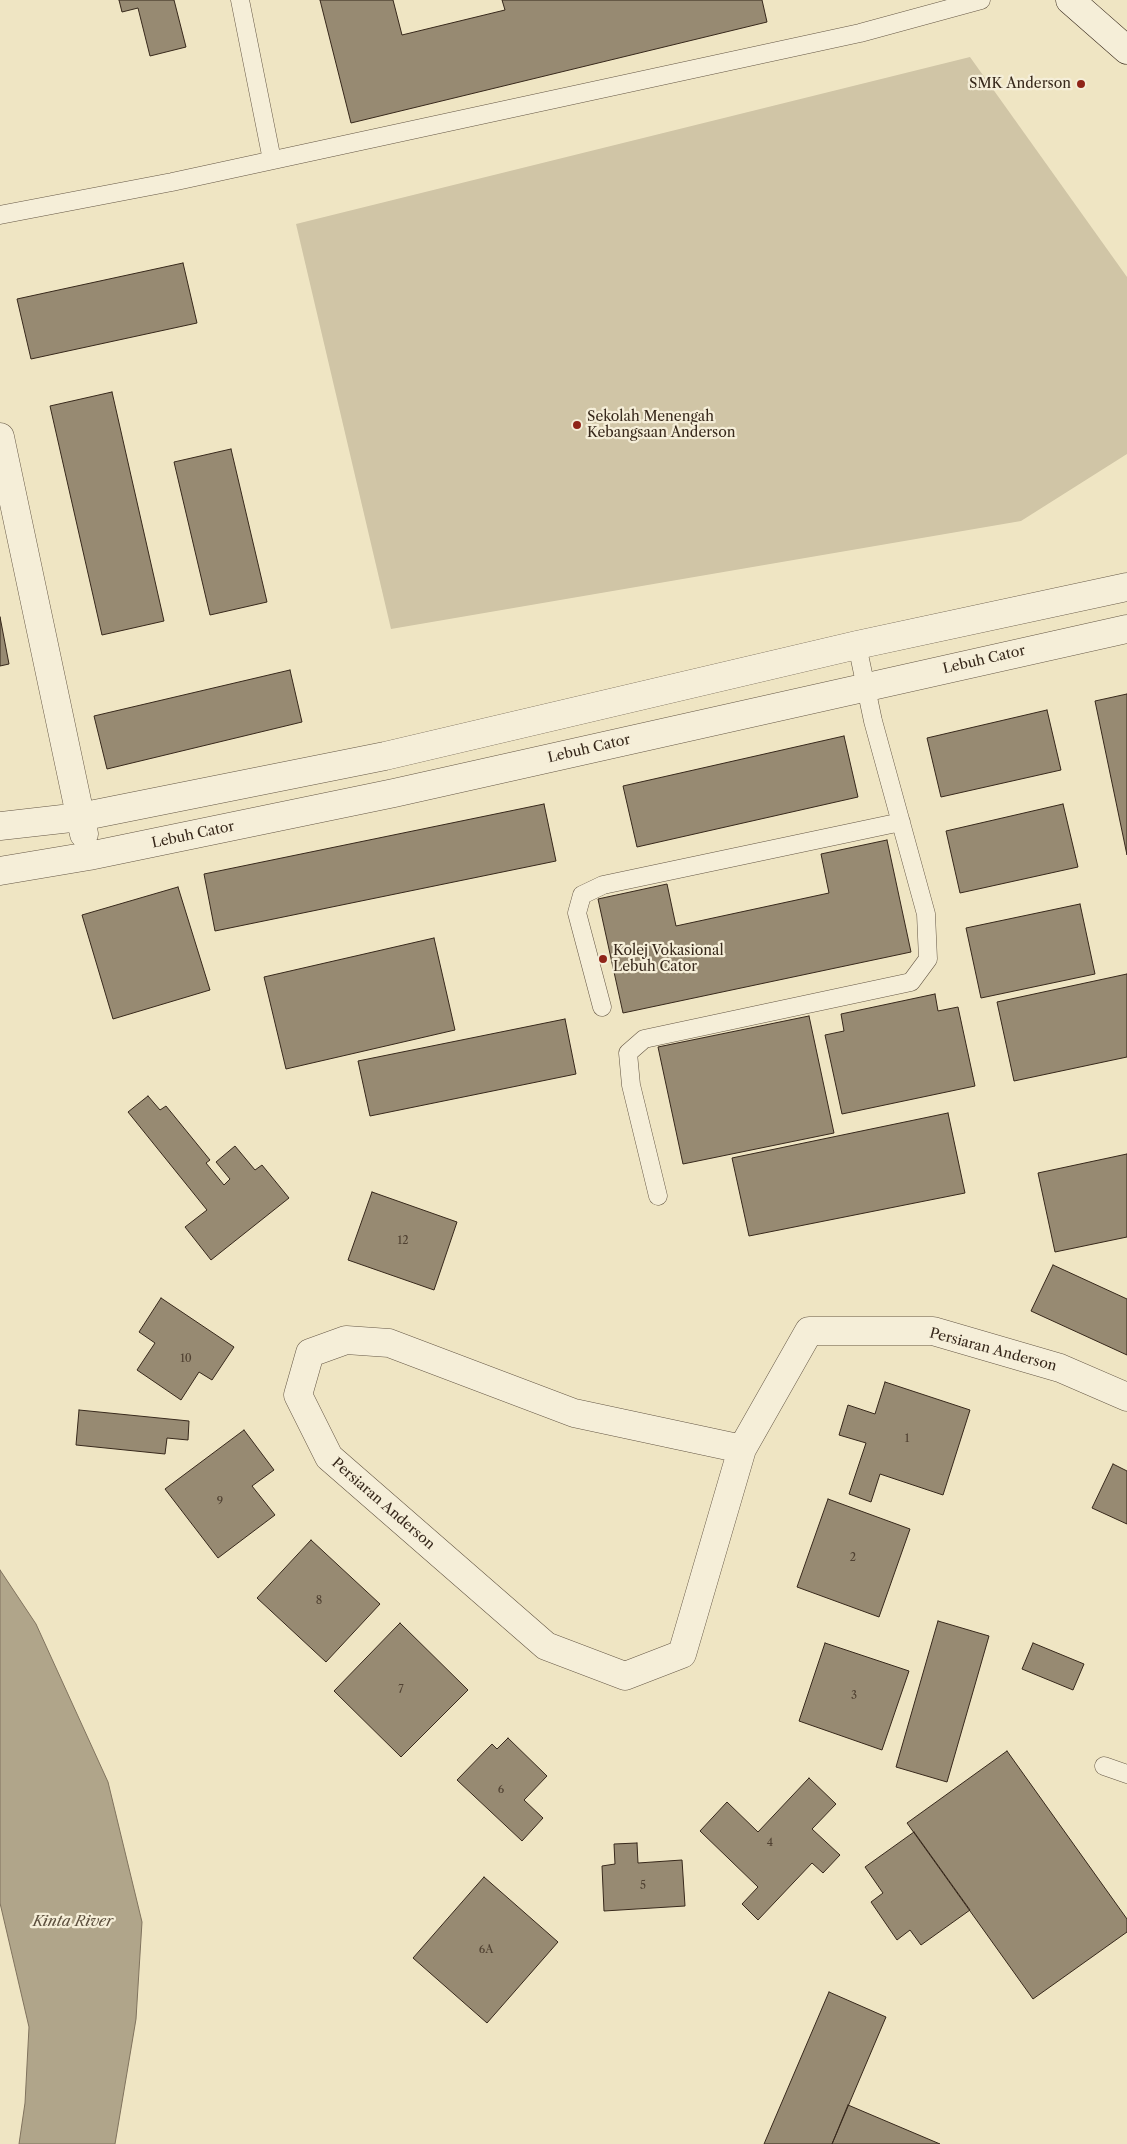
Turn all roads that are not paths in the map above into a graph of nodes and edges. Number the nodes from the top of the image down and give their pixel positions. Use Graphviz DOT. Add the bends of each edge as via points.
graph roads {
  1 [pos="240,0"];
  2 [pos="981,0"];
  3 [pos="1070,0"];
  4 [pos="1127,50"];
  5 [pos="272,160"];
  6 [pos="0,215"];
  7 [pos="0,437"];
  8 [pos="1127,587"];
  9 [pos="1127,629"];
  10 [pos="857,645"];
  11 [pos="866,687"];
  12 [pos="80,817"];
  13 [pos="901,822"];
  14 [pos="0,826"];
  15 [pos="89,856"];
  16 [pos="0,871"];
  17 [pos="602,1007"];
  18 [pos="658,1196"];
  19 [pos="1127,1397"];
  20 [pos="742,1449"];
  21 [pos="1104,1766"];
  22 [pos="1127,1774"];
  1 -- 5 [label="lane"];
  2 -- 5 [label="lane" via="860,33"];
  3 -- 4 [label="street"];
  5 -- 6 [label="lane"];
  7 -- 12 [label="street"];
  8 -- 10 [label="street"];
  9 -- 11 [label="street, Lebuh Cator"];
  10 -- 11 [label="lane"];
  10 -- 12 [label="street" via="385,756"];
  11 -- 13 [label="lane"];
  11 -- 15 [label="street, Lebuh Cator" via="394,793"];
  12 -- 14 [label="street"];
  12 -- 15 [label="street"];
  13 -- 17 [label="lane" via="603,885 582,895 577,913"];
  13 -- 18 [label="lane" via="926,914 928,959 911,982 644,1039 628,1052 630,1085"];
  15 -- 16 [label="street, Lebuh Cator"];
  19 -- 20 [label="street, Persiaran Anderson" via="1060,1368 933,1331 809,1331"];
  20 -- 20 [label="street, Persiaran Anderson" via="682,1654 625,1676 546,1646 328,1457 298,1395 310,1353 346,1340 389,1343 574,1413"];
  21 -- 22 [label="lane"];
}
